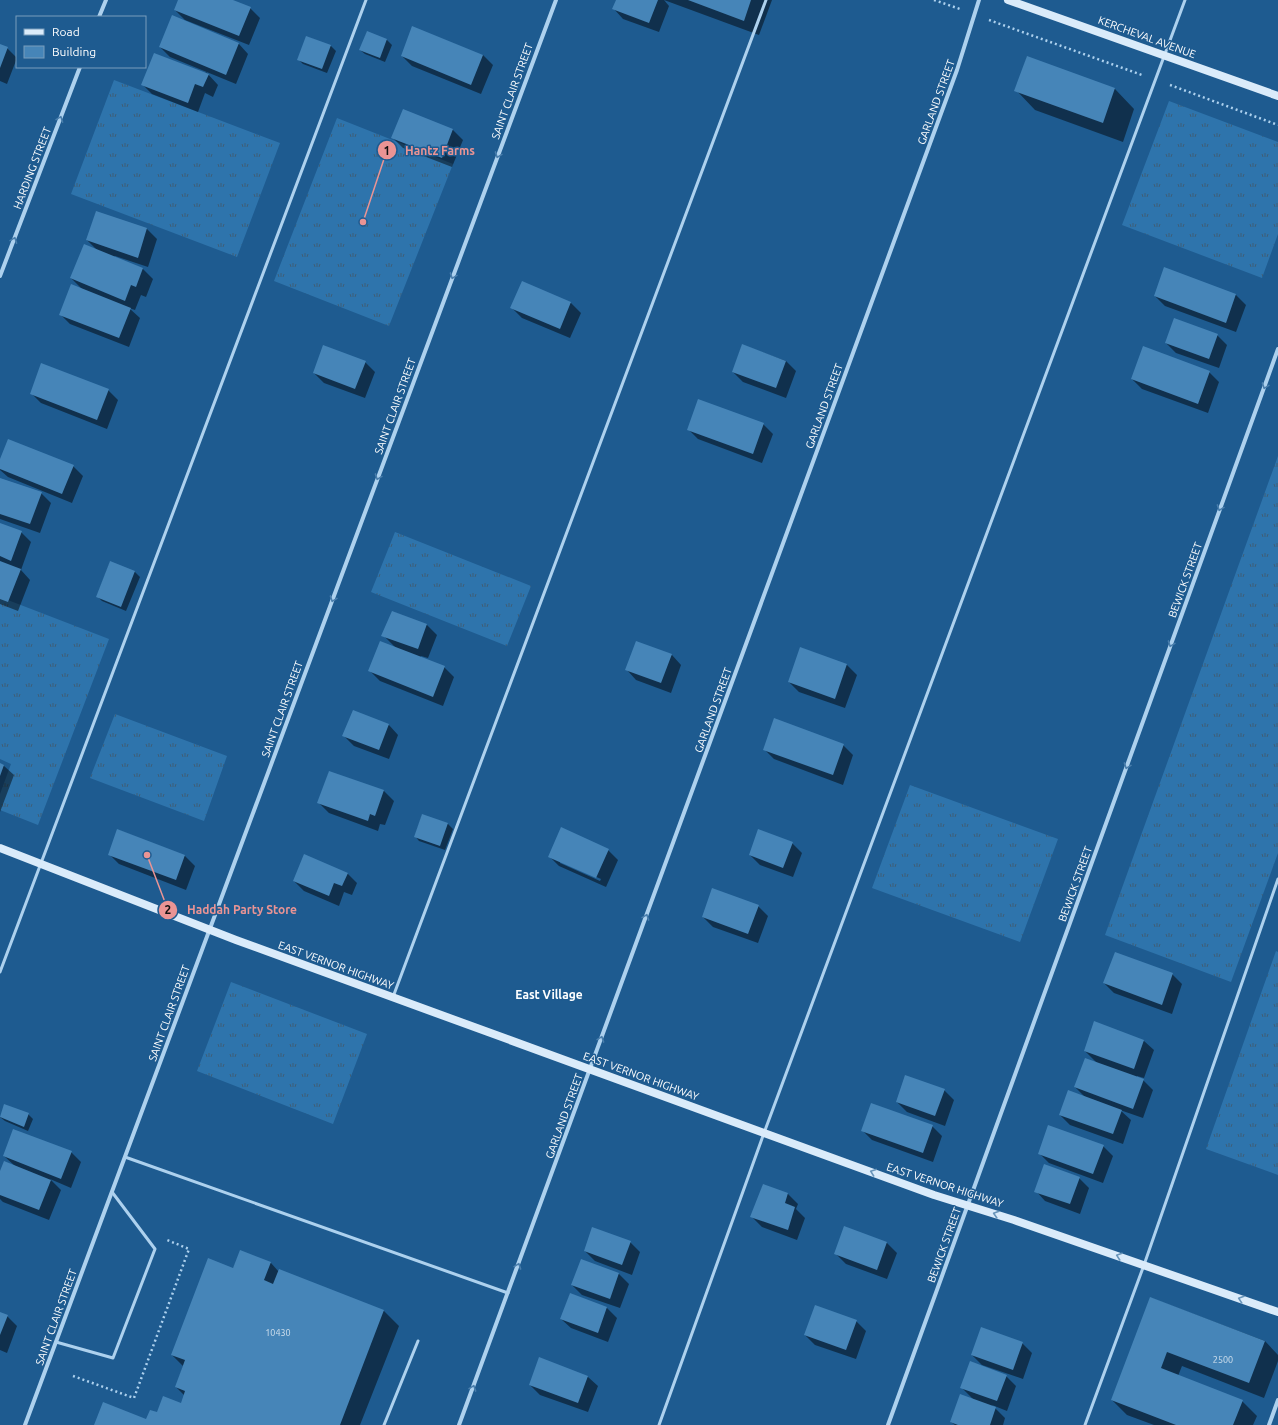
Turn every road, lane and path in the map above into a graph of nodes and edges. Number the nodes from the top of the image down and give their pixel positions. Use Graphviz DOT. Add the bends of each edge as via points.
graph roads {
  1 [pos="106,0"];
  2 [pos="366,0"];
  3 [pos="556,0"];
  4 [pos="766,0"];
  5 [pos="934,0"];
  6 [pos="979,0"];
  7 [pos="1008,0"];
  8 [pos="1185,0"];
  9 [pos="974,14"];
  10 [pos="99,16"];
  11 [pos="1165,55"];
  12 [pos="80,68"];
  13 [pos="1155,80"];
  14 [pos="1278,96"];
  15 [pos="1278,125"];
  16 [pos="0,276"];
  17 [pos="1278,349"];
  18 [pos="0,848"];
  19 [pos="41,864"];
  20 [pos="1278,879"];
  21 [pos="210,930"];
  22 [pos="0,972"];
  23 [pos="392,997"];
  24 [pos="590,1069"];
  25 [pos="764,1133"];
  26 [pos="125,1157"];
  27 [pos="112,1192"];
  28 [pos="968,1206"];
  29 [pos="160,1237"];
  30 [pos="1144,1265"];
  31 [pos="508,1293"];
  32 [pos="1278,1312"];
  33 [pos="418,1341"];
  34 [pos="56,1342"];
  35 [pos="73,1376"];
  36 [pos="1278,1400"];
  37 [pos="25,1425"];
  38 [pos="384,1425"];
  39 [pos="459,1425"];
  40 [pos="659,1425"];
  41 [pos="888,1425"];
  42 [pos="1085,1425"];
  43 [pos="1269,1425"];
  1 -- 10 [label="street"];
  2 -- 19 [label="lane"];
  3 -- 21 [label="street, SAINT CLAIR STREET, one-way"];
  4 -- 23 [label="lane"];
  5 -- 9 [label="path"];
  6 -- 9 [label="street, GARLAND STREET"];
  7 -- 11 [label="street, KERCHEVAL AVENUE"];
  8 -- 11 [label="lane"];
  9 -- 13 [label="path"];
  24 -- 9 [label="street, GARLAND STREET, one-way" via="957,70"];
  11 -- 13 [label="lane"];
  11 -- 14 [label="street, KERCHEVAL AVENUE"];
  16 -- 12 [label="street, HARDING STREET, one-way"];
  13 -- 15 [label="path"];
  13 -- 25 [label="lane"];
  17 -- 28 [label="street, BEWICK STREET, one-way"];
  18 -- 19 [label="street, EAST VERNOR HIGHWAY"];
  19 -- 21 [label="street, EAST VERNOR HIGHWAY"];
  19 -- 22 [label="lane"];
  20 -- 30 [label="lane"];
  21 -- 23 [label="street, EAST VERNOR HIGHWAY"];
  21 -- 26 [label="street, SAINT CLAIR STREET"];
  23 -- 24 [label="street, EAST VERNOR HIGHWAY"];
  24 -- 25 [label="street, EAST VERNOR HIGHWAY"];
  31 -- 24 [label="street, GARLAND STREET, one-way"];
  28 -- 25 [label="street, EAST VERNOR HIGHWAY, one-way"];
  25 -- 40 [label="lane"];
  26 -- 27 [label="street, SAINT CLAIR STREET"];
  26 -- 31 [label="lane"];
  27 -- 34 [label="street, SAINT CLAIR STREET"];
  27 -- 34 [label="lane" via="154,1249 113,1358"];
  30 -- 28 [label="street, EAST VERNOR HIGHWAY, one-way"];
  28 -- 41 [label="street, BEWICK STREET"];
  29 -- 35 [label="path" via="189,1249 134,1398"];
  32 -- 30 [label="street, EAST VERNOR HIGHWAY, one-way"];
  30 -- 42 [label="lane"];
  39 -- 31 [label="street, GARLAND STREET, one-way"];
  33 -- 38 [label="lane"];
  34 -- 37 [label="street, SAINT CLAIR STREET"];
  36 -- 43 [label="street"];
}
